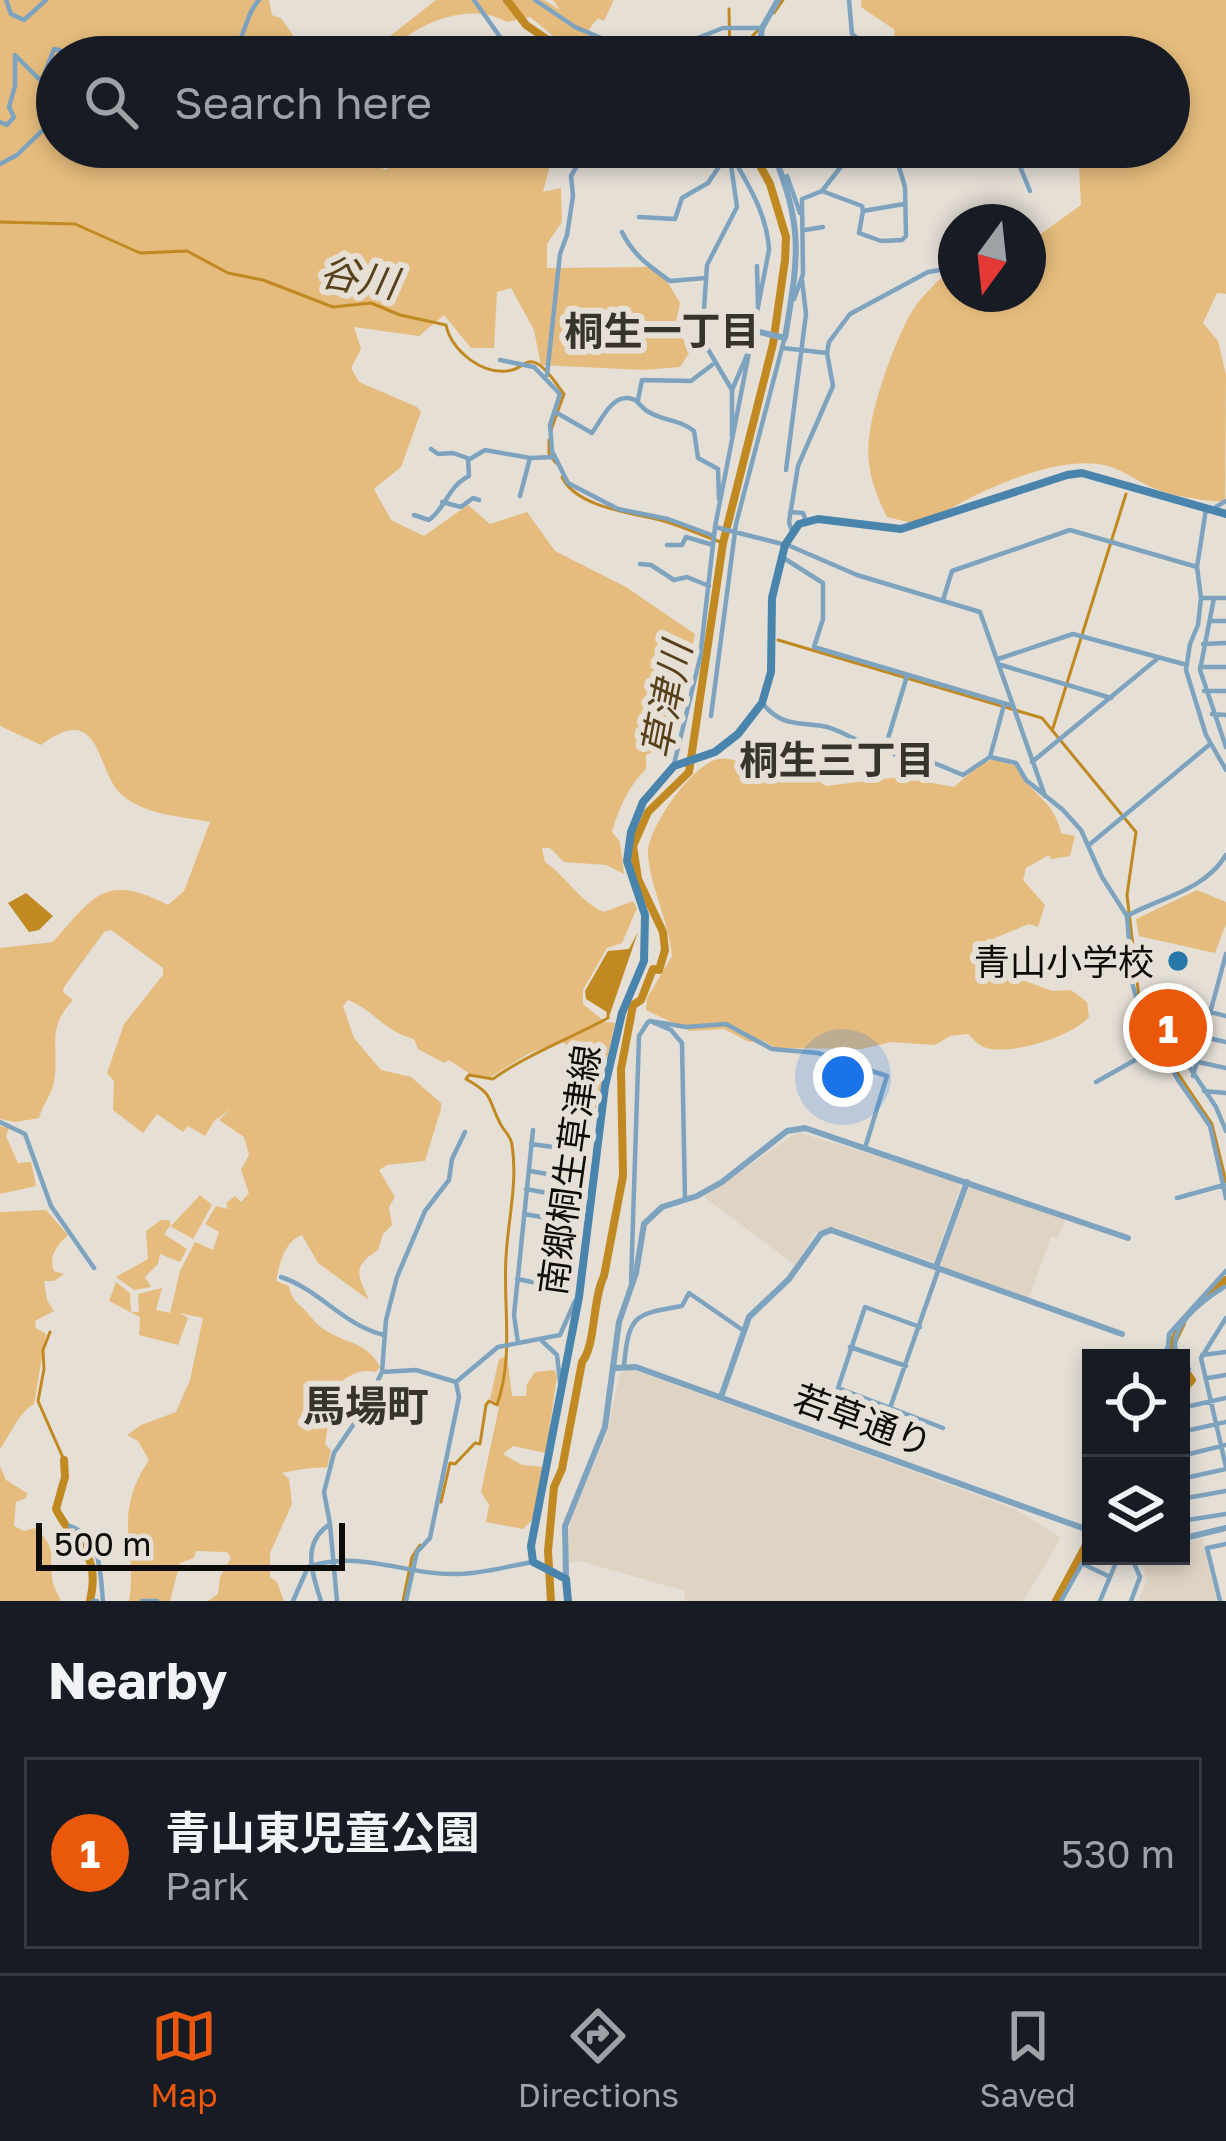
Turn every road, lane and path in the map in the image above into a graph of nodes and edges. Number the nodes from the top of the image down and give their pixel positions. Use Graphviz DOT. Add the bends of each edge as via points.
graph roads {
  1 [pos="6,0"];
  2 [pos="46,0"];
  3 [pos="259,0"];
  4 [pos="474,0"];
  5 [pos="535,0"];
  6 [pos="778,0"];
  7 [pos="848,0"];
  8 [pos="762,28"];
  9 [pos="243,36"];
  10 [pos="499,36"];
  11 [pos="591,36"];
  12 [pos="707,36"];
  13 [pos="761,36"];
  14 [pos="854,36"];
  15 [pos="36,76"];
  16 [pos="0,122"];
  17 [pos="36,137"];
  18 [pos="0,164"];
  19 [pos="576,168"];
  20 [pos="717,168"];
  21 [pos="731,168"];
  22 [pos="740,168"];
  23 [pos="780,168"];
  24 [pos="840,168"];
  25 [pos="899,168"];
  26 [pos="1021,168"];
  27 [pos="784,178"];
  28 [pos="822,191"];
  29 [pos="1030,191"];
  30 [pos="904,204"];
  31 [pos="863,211"];
  32 [pos="639,217"];
  33 [pos="802,218"];
  34 [pos="824,227"];
  35 [pos="804,230"];
  36 [pos="622,232"];
  37 [pos="758,266"];
  38 [pos="938,270"];
  39 [pos="706,278"];
  40 [pos="802,280"];
  41 [pos="790,303"];
  42 [pos="759,313"];
  43 [pos="756,331"];
  44 [pos="782,338"];
  45 [pos="752,344"];
  46 [pos="783,349"];
  47 [pos="827,353"];
  48 [pos="802,354"];
  49 [pos="500,360"];
  50 [pos="714,364"];
  51 [pos="547,377"];
  52 [pos="732,390"];
  53 [pos="638,400"];
  54 [pos="557,413"];
  55 [pos="733,443"];
  56 [pos="431,449"];
  57 [pos="555,457"];
  58 [pos="530,458"];
  59 [pos="468,459"];
  60 [pos="788,459"];
  61 [pos="798,466"];
  62 [pos="786,470"];
  63 [pos="520,496"];
  64 [pos="479,500"];
  65 [pos="721,501"];
  66 [pos="1226,501"];
  67 [pos="442,502"];
  68 [pos="1207,508"];
  69 [pos="790,512"];
  70 [pos="1222,513"];
  71 [pos="414,515"];
  72 [pos="806,520"];
  73 [pos="718,528"];
  74 [pos="792,530"];
  75 [pos="735,532"];
  76 [pos="714,536"];
  77 [pos="668,545"];
  78 [pos="713,545"];
  79 [pos="785,545"];
  80 [pos="782,556"];
  81 [pos="640,564"];
  82 [pos="1197,567"];
  83 [pos="709,586"];
  84 [pos="1202,598"];
  85 [pos="1214,598"];
  86 [pos="1226,598"];
  87 [pos="943,600"];
  88 [pos="1212,621"];
  89 [pos="1226,621"];
  90 [pos="1203,644"];
  91 [pos="1226,644"];
  92 [pos="1157,659"];
  93 [pos="999,662"];
  94 [pos="1187,665"];
  95 [pos="1226,667"];
  96 [pos="1200,668"];
  97 [pos="908,675"];
  98 [pos="1204,691"];
  99 [pos="1226,692"];
  100 [pos="1111,698"];
  101 [pos="762,703"];
  102 [pos="1005,704"];
  103 [pos="1014,706"];
  104 [pos="1212,714"];
  105 [pos="1226,715"];
  106 [pos="711,716"];
  107 [pos="1225,742"];
  108 [pos="1210,744"];
  109 [pos="886,745"];
  110 [pos="990,757"];
  111 [pos="1032,762"];
  112 [pos="674,766"];
  113 [pos="1226,770"];
  114 [pos="1046,797"];
  115 [pos="1089,845"];
  116 [pos="1226,855"];
  117 [pos="1127,916"];
  118 [pos="1226,954"];
  119 [pos="1223,973"];
  120 [pos="1214,996"];
  121 [pos="1226,1000"];
  122 [pos="1209,1012"];
  123 [pos="1226,1016"];
  124 [pos="650,1021"];
  125 [pos="1204,1037"];
  126 [pos="1226,1042"];
  127 [pos="1160,1046"];
  128 [pos="1198,1062"];
  129 [pos="1226,1067"];
  130 [pos="1193,1076"];
  131 [pos="1096,1082"];
  132 [pos="1204,1091"];
  133 [pos="1226,1093"];
  134 [pos="1224,1119"];
  135 [pos="0,1122"];
  136 [pos="533,1130"];
  137 [pos="1226,1131"];
  138 [pos="465,1132"];
  139 [pos="531,1144"];
  140 [pos="865,1148"];
  141 [pos="583,1151"];
  142 [pos="528,1171"];
  143 [pos="967,1182"];
  144 [pos="1224,1185"];
  145 [pos="526,1189"];
  146 [pos="1177,1198"];
  147 [pos="1226,1198"];
  148 [pos="686,1199"];
  149 [pos="524,1214"];
  150 [pos="560,1220"];
  151 [pos="576,1223"];
  152 [pos="1128,1238"];
  153 [pos="94,1268"];
  154 [pos="938,1268"];
  155 [pos="1226,1271"];
  156 [pos="281,1277"];
  157 [pos="517,1279"];
  158 [pos="550,1283"];
  159 [pos="1225,1287"];
  160 [pos="632,1288"];
  161 [pos="567,1289"];
  162 [pos="579,1297"];
  163 [pos="1226,1318"];
  164 [pos="920,1327"];
  165 [pos="1223,1329"];
  166 [pos="744,1331"];
  167 [pos="1122,1334"];
  168 [pos="385,1335"];
  169 [pos="542,1341"];
  170 [pos="518,1342"];
  171 [pos="850,1347"];
  172 [pos="1168,1347"];
  173 [pos="1173,1349"];
  174 [pos="1226,1352"];
  175 [pos="1202,1355"];
  176 [pos="620,1366"];
  177 [pos="906,1366"];
  178 [pos="382,1372"];
  179 [pos="1226,1375"];
  180 [pos="1206,1378"];
  181 [pos="456,1382"];
  182 [pos="563,1386"];
  183 [pos="721,1397"];
  184 [pos="1226,1399"];
  185 [pos="1210,1402"];
  186 [pos="1190,1406"];
  187 [pos="890,1408"];
  188 [pos="1226,1422"];
  189 [pos="1215,1425"];
  190 [pos="944,1428"];
  191 [pos="1190,1430"];
  192 [pos="1223,1446"];
  193 [pos="1190,1454"];
  194 [pos="1226,1468"];
  195 [pos="1190,1477"];
  196 [pos="1226,1491"];
  197 [pos="1190,1495"];
  198 [pos="1226,1514"];
  199 [pos="1190,1520"];
  200 [pos="330,1524"];
  201 [pos="70,1526"];
  202 [pos="1082,1528"];
  203 [pos="1226,1528"];
  204 [pos="1190,1537"];
  205 [pos="1226,1544"];
  206 [pos="334,1560"];
  207 [pos="313,1565"];
  208 [pos="537,1565"];
  209 [pos="1082,1565"];
  210 [pos="1085,1565"];
  211 [pos="1114,1565"];
  212 [pos="1135,1565"];
  213 [pos="1226,1565"];
  214 [pos="414,1567"];
  215 [pos="1212,1569"];
  216 [pos="1108,1576"];
  217 [pos="562,1578"];
  218 [pos="1226,1588"];
  219 [pos="1217,1590"];
  220 [pos="97,1601"];
  221 [pos="142,1601"];
  222 [pos="157,1601"];
  223 [pos="292,1601"];
  224 [pos="322,1601"];
  225 [pos="337,1601"];
  226 [pos="406,1601"];
  227 [pos="568,1601"];
  228 [pos="1061,1601"];
  229 [pos="1100,1601"];
  230 [pos="1131,1601"];
  231 [pos="1220,1601"];
  1 -- 2 [label="street" via="24,20"];
  3 -- 9 [label="street"];
  4 -- 10 [label="street"];
  5 -- 11 [label="street"];
  6 -- 8 [label="street"];
  7 -- 14 [label="street"];
  8 -- 12 [label="street"];
  8 -- 13 [label="street"];
  15 -- 16 [label="street" via="15,55 14,118"];
  17 -- 18 [label="street"];
  19 -- 51 [label="street"];
  20 -- 32 [label="street" via="682,198 674,219"];
  21 -- 39 [label="street" via="737,207"];
  22 -- 42 [label="street" via="768,240"];
  23 -- 27 [label="street"];
  24 -- 28 [label="street"];
  25 -- 30 [label="street"];
  26 -- 29 [label="street"];
  27 -- 33 [label="street"];
  27 -- 41 [label="street" via="797,231"];
  28 -- 31 [label="street"];
  28 -- 33 [label="street" via="802,200"];
  30 -- 31 [label="street"];
  30 -- 31 [label="street" via="902,240 862,236"];
  33 -- 35 [label="street"];
  34 -- 35 [label="street"];
  35 -- 40 [label="street"];
  36 -- 39 [label="street" via="633,255 670,281"];
  37 -- 42 [label="street"];
  38 -- 47 [label="street" via="850,314"];
  39 -- 50 [label="street" via="704,339"];
  40 -- 41 [label="street"];
  40 -- 48 [label="street"];
  41 -- 44 [label="street"];
  42 -- 43 [label="street"];
  43 -- 44 [label="street"];
  43 -- 45 [label="street"];
  44 -- 46 [label="street"];
  45 -- 52 [label="street"];
  45 -- 55 [label="street"];
  46 -- 48 [label="street"];
  46 -- 75 [label="street"];
  47 -- 48 [label="street"];
  47 -- 61 [label="street" via="833,386"];
  48 -- 60 [label="street"];
  49 -- 51 [label="street"];
  50 -- 52 [label="street"];
  50 -- 53 [label="street" via="691,381 641,380"];
  51 -- 54 [label="street" via="560,394"];
  52 -- 55 [label="street"];
  53 -- 54 [label="street" via="603,411 592,433"];
  53 -- 65 [label="street" via="651,414 692,428 698,458 718,470"];
  54 -- 57 [label="street" via="550,425"];
  55 -- 65 [label="street"];
  56 -- 59 [label="street"];
  57 -- 58 [label="street"];
  57 -- 76 [label="street" via="568,483 618,509"];
  58 -- 59 [label="street" via="485,450"];
  58 -- 63 [label="street"];
  59 -- 67 [label="street" via="469,476"];
  60 -- 61 [label="street"];
  60 -- 62 [label="street"];
  61 -- 69 [label="street"];
  64 -- 67 [label="street" via="461,507"];
  65 -- 73 [label="street"];
  66 -- 70 [label="street" via="1216,507"];
  67 -- 71 [label="street" via="433,519"];
  68 -- 70 [label="main road"];
  68 -- 72 [label="main road" via="1082,473 901,529"];
  68 -- 82 [label="street"];
  69 -- 72 [label="street"];
  69 -- 74 [label="street"];
  72 -- 74 [label="main road"];
  73 -- 75 [label="street"];
  73 -- 76 [label="street"];
  74 -- 79 [label="main road"];
  75 -- 79 [label="street"];
  75 -- 106 [label="street"];
  76 -- 78 [label="street"];
  77 -- 78 [label="street" via="686,537"];
  78 -- 83 [label="street"];
  79 -- 80 [label="main road"];
  79 -- 87 [label="street"];
  80 -- 97 [label="street" via="823,584 814,647"];
  80 -- 101 [label="main road"];
  81 -- 83 [label="street"];
  82 -- 84 [label="street"];
  82 -- 87 [label="street" via="1070,530 952,571"];
  83 -- 112 [label="street"];
  84 -- 85 [label="street"];
  84 -- 94 [label="street"];
  85 -- 86 [label="street"];
  85 -- 88 [label="street"];
  87 -- 93 [label="street" via="980,612"];
  88 -- 89 [label="street"];
  88 -- 90 [label="street"];
  90 -- 91 [label="street"];
  90 -- 96 [label="street"];
  92 -- 93 [label="street" via="1073,634"];
  92 -- 94 [label="street"];
  92 -- 100 [label="street"];
  93 -- 100 [label="street"];
  93 -- 103 [label="street"];
  94 -- 108 [label="street"];
  95 -- 96 [label="street"];
  96 -- 98 [label="street"];
  97 -- 102 [label="street"];
  97 -- 109 [label="street"];
  98 -- 99 [label="street"];
  98 -- 104 [label="street"];
  100 -- 111 [label="street"];
  101 -- 109 [label="street" via="784,723"];
  101 -- 112 [label="main road" via="738,734"];
  102 -- 103 [label="street"];
  102 -- 110 [label="street"];
  103 -- 111 [label="street"];
  104 -- 105 [label="street"];
  104 -- 107 [label="street"];
  108 -- 113 [label="street"];
  108 -- 115 [label="street"];
  109 -- 110 [label="street" via="907,764 927,760 963,776"];
  110 -- 114 [label="street" via="1016,763"];
  111 -- 114 [label="street"];
  112 -- 162 [label="main road, 南郷桐生草津線" via="644,802 627,846 646,941 605,1086"];
  114 -- 115 [label="street"];
  115 -- 117 [label="street"];
  116 -- 117 [label="street" via="1191,887"];
  117 -- 127 [label="street" via="1135,994"];
  118 -- 119 [label="street"];
  119 -- 120 [label="street"];
  120 -- 121 [label="street"];
  120 -- 122 [label="street"];
  122 -- 123 [label="street"];
  122 -- 125 [label="street"];
  122 -- 130 [label="street" via="1187,1006 1177,1048"];
  124 -- 140 [label="street" via="726,1024 772,1049 818,1053 886,1076"];
  124 -- 148 [label="street" via="682,1043"];
  124 -- 160 [label="street" via="639,1036"];
  125 -- 126 [label="street"];
  125 -- 128 [label="street"];
  127 -- 131 [label="street"];
  127 -- 144 [label="street" via="1210,1126"];
  128 -- 129 [label="street"];
  128 -- 130 [label="street"];
  130 -- 132 [label="street"];
  132 -- 133 [label="street"];
  132 -- 134 [label="street"];
  134 -- 137 [label="street"];
  135 -- 153 [label="street" via="26,1134 51,1206"];
  136 -- 139 [label="street"];
  138 -- 168 [label="street" via="397,1277"];
  139 -- 141 [label="street"];
  139 -- 142 [label="street"];
  140 -- 143 [label="street"];
  140 -- 148 [label="street" via="792,1129 722,1183"];
  142 -- 145 [label="street"];
  142 -- 145 [label="street" via="582,1180 580,1199"];
  143 -- 152 [label="street"];
  143 -- 154 [label="street"];
  144 -- 146 [label="street"];
  144 -- 147 [label="street"];
  145 -- 149 [label="street"];
  148 -- 160 [label="street" via="647,1219"];
  149 -- 150 [label="street"];
  149 -- 157 [label="street"];
  150 -- 151 [label="street"];
  150 -- 158 [label="street"];
  154 -- 164 [label="street"];
  154 -- 166 [label="street" via="825,1232"];
  154 -- 167 [label="street"];
  155 -- 172 [label="street" via="1178,1322"];
  156 -- 168 [label="street"];
  157 -- 158 [label="street"];
  157 -- 170 [label="street"];
  158 -- 161 [label="street"];
  159 -- 173 [label="street" via="1175,1335"];
  160 -- 176 [label="street" via="619,1322"];
  162 -- 169 [label="street" via="564,1332"];
  162 -- 182 [label="main road, 南郷桐生草津線"];
  163 -- 165 [label="street"];
  164 -- 171 [label="street" via="865,1307"];
  164 -- 177 [label="street"];
  165 -- 175 [label="street"];
  166 -- 176 [label="street" via="689,1293 682,1306 633,1321"];
  166 -- 183 [label="street"];
  168 -- 178 [label="street"];
  169 -- 170 [label="street"];
  169 -- 182 [label="street" via="556,1355"];
  170 -- 181 [label="street" via="498,1347"];
  171 -- 177 [label="street"];
  171 -- 187 [label="street" via="838,1388"];
  174 -- 175 [label="street"];
  175 -- 180 [label="street"];
  176 -- 183 [label="street, 若草通り"];
  176 -- 217 [label="street" via="565,1526"];
  177 -- 187 [label="street"];
  178 -- 181 [label="street" via="416,1370"];
  178 -- 200 [label="street" via="334,1454 324,1492"];
  179 -- 180 [label="street"];
  180 -- 185 [label="street"];
  181 -- 214 [label="street" via="442,1491"];
  182 -- 208 [label="main road, 南郷桐生草津線" via="532,1546"];
  183 -- 202 [label="street, 若草通り"];
  184 -- 185 [label="street"];
  185 -- 186 [label="street"];
  185 -- 189 [label="street"];
  187 -- 190 [label="street"];
  188 -- 189 [label="street"];
  189 -- 191 [label="street"];
  189 -- 192 [label="street"];
  192 -- 193 [label="street"];
  192 -- 194 [label="street"];
  194 -- 195 [label="street"];
  196 -- 197 [label="street"];
  198 -- 199 [label="street"];
  200 -- 206 [label="street"];
  200 -- 207 [label="street" via="312,1542"];
  201 -- 220 [label="street" via="95,1550"];
  203 -- 204 [label="street"];
  205 -- 215 [label="street" via="1207,1548"];
  206 -- 207 [label="street"];
  206 -- 214 [label="street"];
  206 -- 225 [label="street"];
  207 -- 223 [label="street"];
  207 -- 224 [label="street"];
  208 -- 214 [label="street" via="454,1574"];
  208 -- 217 [label="main road"];
  209 -- 228 [label="street"];
  210 -- 216 [label="street"];
  211 -- 216 [label="street"];
  212 -- 230 [label="street" via="1140,1576"];
  213 -- 215 [label="street"];
  214 -- 226 [label="street"];
  215 -- 219 [label="street"];
  216 -- 229 [label="street"];
  217 -- 227 [label="main road"];
  218 -- 219 [label="street"];
  219 -- 231 [label="street"];
  221 -- 222 [label="street"];
}
